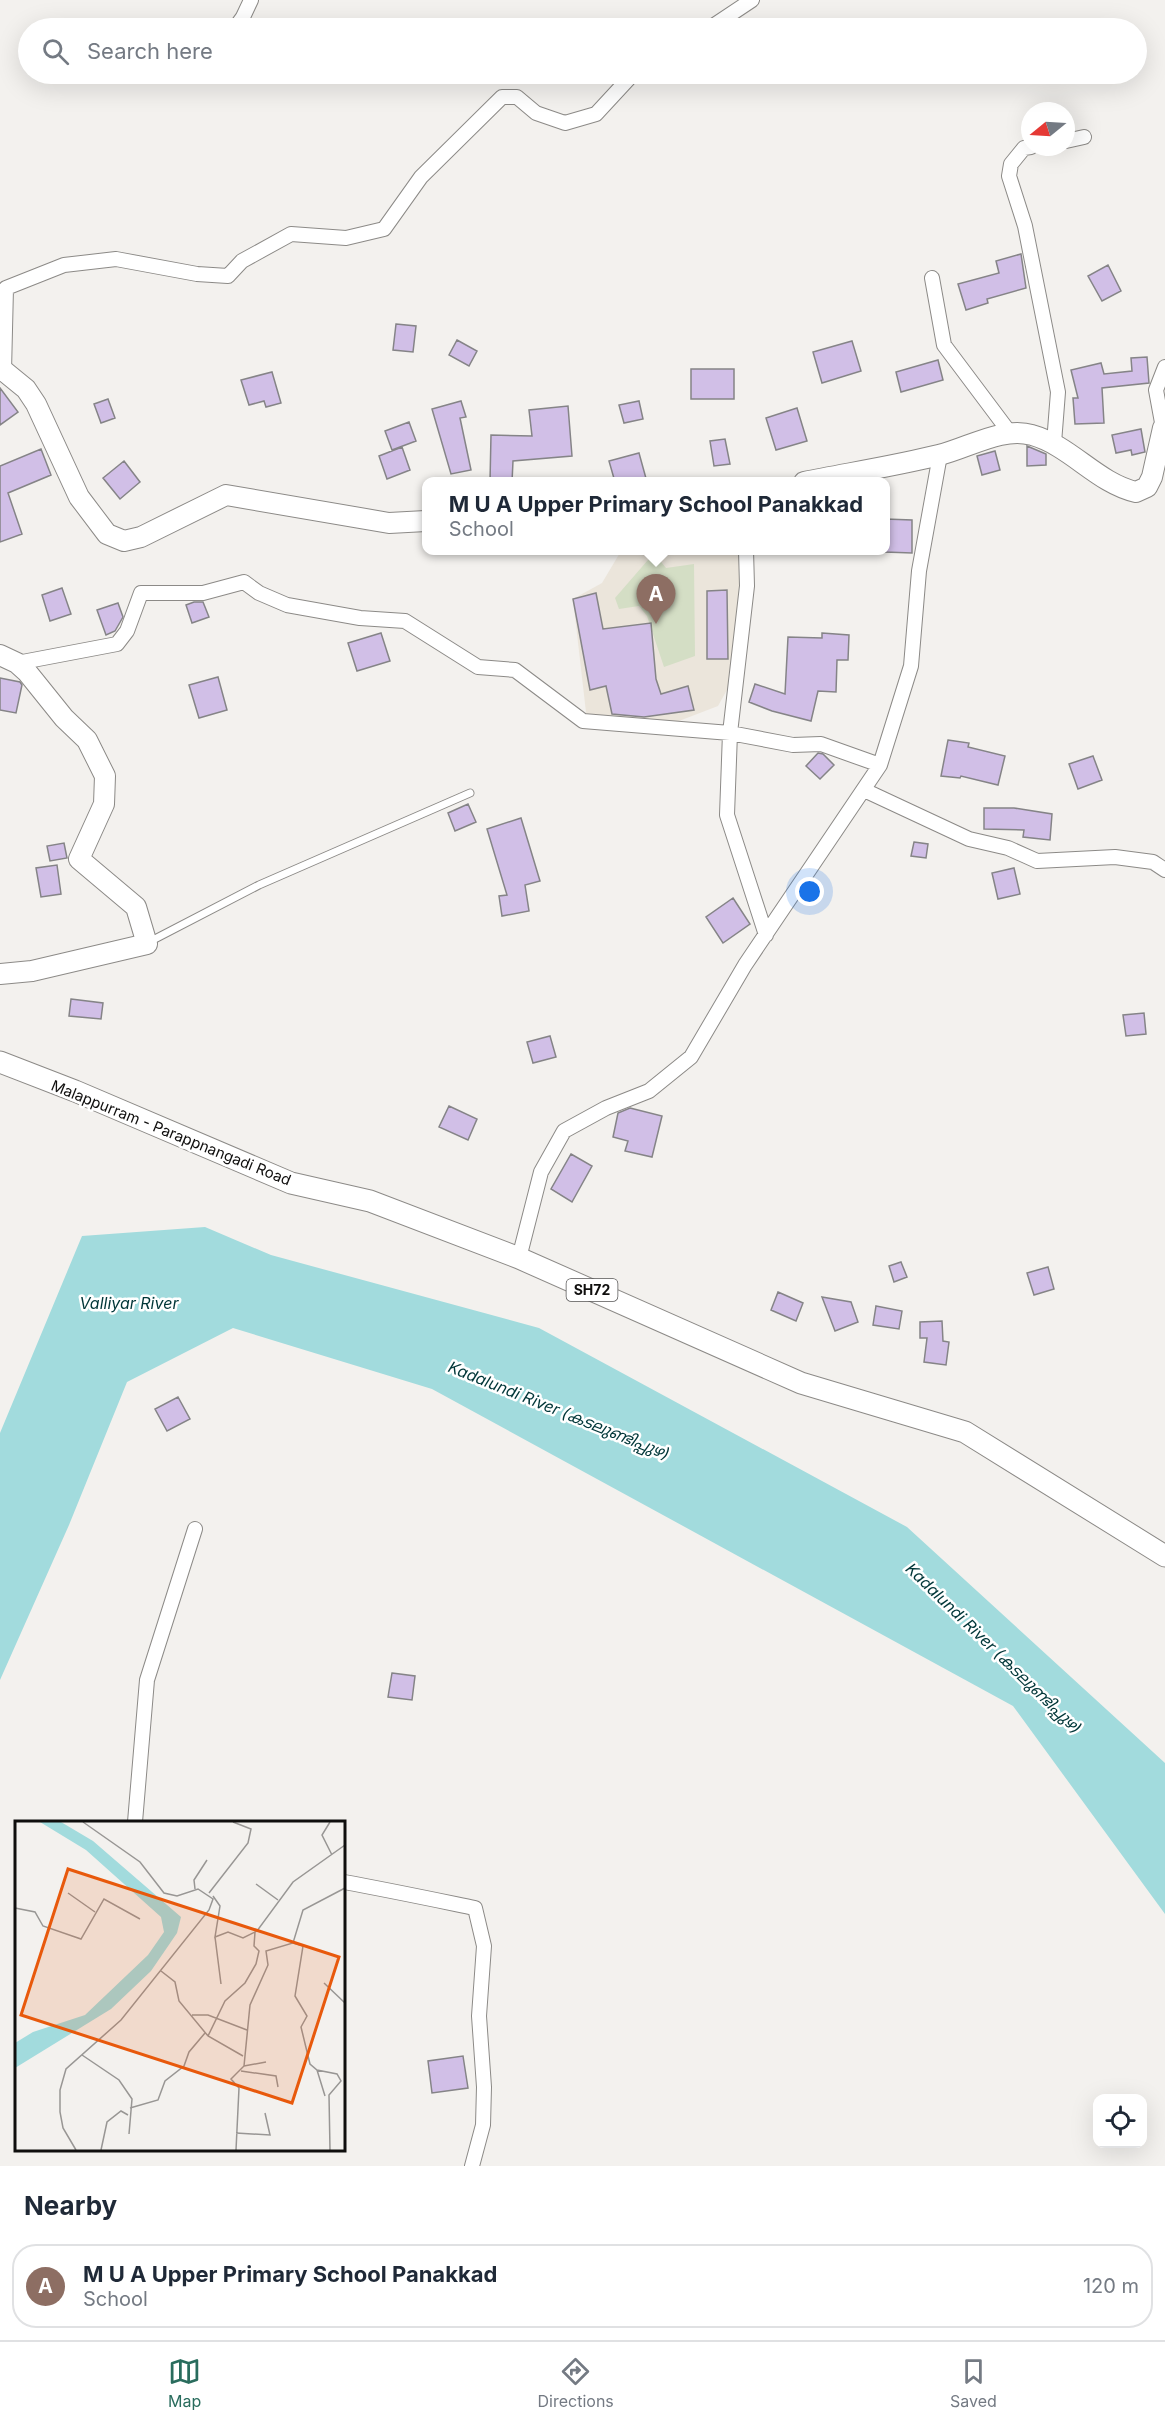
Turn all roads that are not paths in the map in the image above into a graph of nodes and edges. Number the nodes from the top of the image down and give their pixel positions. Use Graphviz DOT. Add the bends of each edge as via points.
graph roads {
  1 [pos="250,0"];
  2 [pos="752,0"];
  3 [pos="242,18"];
  4 [pos="725,18"];
  5 [pos="624,84"];
  6 [pos="1084,137"];
  7 [pos="1075,139"];
  8 [pos="1021,152"];
  9 [pos="932,279"];
  10 [pos="1165,367"];
  11 [pos="2,371"];
  12 [pos="1164,427"];
  13 [pos="1010,433"];
  14 [pos="1054,443"];
  15 [pos="940,455"];
  16 [pos="829,477"];
  17 [pos="422,520"];
  18 [pos="746,555"];
  19 [pos="8,659"];
  20 [pos="730,733"];
  21 [pos="880,765"];
  22 [pos="864,790"];
  23 [pos="470,793"];
  24 [pos="1165,870"];
  25 [pos="766,935"];
  26 [pos="147,944"];
  27 [pos="0,974"];
  28 [pos="0,1062"];
  29 [pos="519,1258"];
  30 [pos="195,1529"];
  31 [pos="1165,1556"];
  32 [pos="135,1821"];
  33 [pos="345,1882"];
  34 [pos="472,2166"];
  1 -- 3 [label="street"];
  2 -- 4 [label="street"];
  5 -- 11 [label="street" via="596,114 565,123 536,113 517,97 502,97 421,177 384,229 346,238 291,234 242,261 228,276 116,259 64,265 6,288"];
  6 -- 7 [label="street"];
  8 -- 14 [label="street" via="1011,164 1009,176 1025,226 1058,392"];
  9 -- 13 [label="street" via="944,345"];
  10 -- 12 [label="street" via="1156,390"];
  11 -- 17 [label="street" via="26,389 36,404 79,497 107,534 124,541 141,537 226,495 389,524"];
  12 -- 14 [label="street" via="1152,477 1147,487 1136,492 1115,485"];
  13 -- 14 [label="street" via="1029,434"];
  13 -- 15 [label="street"];
  15 -- 16 [label="street"];
  15 -- 21 [label="street" via="919,571 911,666"];
  18 -- 20 [label="street" via="747,586"];
  19 -- 20 [label="street" via="117,644 128,631 141,593 203,593 244,582 287,605 360,618 405,621 478,667 515,670 583,721"];
  19 -- 26 [label="street" via="87,740 105,776 104,804 79,860 136,907"];
  20 -- 21 [label="street" via="793,745 821,744"];
  20 -- 25 [label="street" via="727,815"];
  21 -- 22 [label="street"];
  22 -- 24 [label="street" via="969,839 1008,848 1037,861 1115,857 1153,862"];
  22 -- 25 [label="street"];
  23 -- 26 [label="lane" via="259,885"];
  25 -- 29 [label="street" via="691,1057 650,1090 564,1131 541,1172"];
  26 -- 27 [label="street" via="32,971"];
  28 -- 29 [label="main road, Malappurram - Parappnangadi Road / SH72" via="291,1183 370,1201"];
  29 -- 31 [label="main road, Malappurram - Parappnangadi Road / SH72" via="801,1383 965,1432"];
  30 -- 32 [label="street" via="147,1680"];
  33 -- 34 [label="street" via="475,1908 484,1946 479,2016 484,2087 483,2125"];
}
